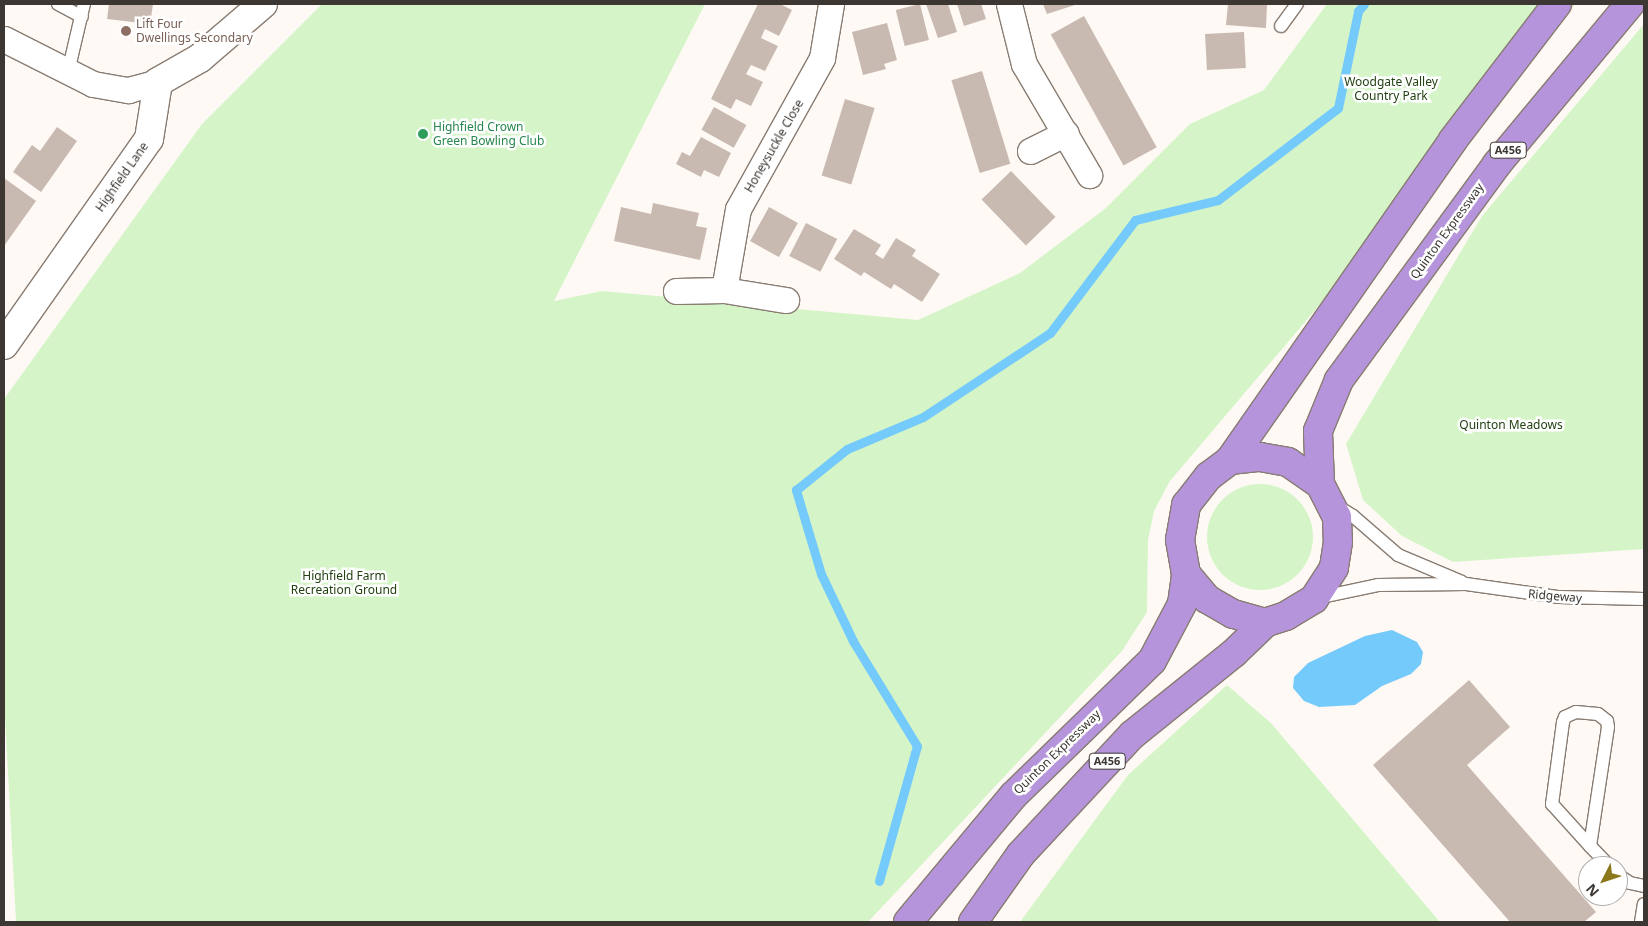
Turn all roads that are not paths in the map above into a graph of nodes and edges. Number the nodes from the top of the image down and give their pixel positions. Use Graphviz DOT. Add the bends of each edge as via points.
graph roads {
  1 [pos="58,4"];
  2 [pos="84,4"];
  3 [pos="263,4"];
  4 [pos="830,4"];
  5 [pos="1009,4"];
  6 [pos="1297,4"];
  7 [pos="1557,4"];
  8 [pos="1630,4"];
  9 [pos="82,17"];
  10 [pos="1281,26"];
  11 [pos="4,40"];
  12 [pos="68,72"];
  13 [pos="158,82"];
  14 [pos="1066,133"];
  15 [pos="1030,151"];
  16 [pos="1090,175"];
  17 [pos="724,290"];
  18 [pos="676,291"];
  19 [pos="786,300"];
  20 [pos="4,345"];
  21 [pos="1230,460"];
  22 [pos="1326,494"];
  23 [pos="1186,574"];
  24 [pos="1466,584"];
  25 [pos="1314,598"];
  26 [pos="1644,599"];
  27 [pos="1266,623"];
  28 [pos="1590,846"];
  29 [pos="1600,856"];
  30 [pos="1628,882"];
  31 [pos="1644,886"];
  32 [pos="1644,904"];
  33 [pos="908,922"];
  34 [pos="973,922"];
  35 [pos="1641,922"];
  1 -- 9 [label="lane"];
  2 -- 9 [label="lane"];
  3 -- 13 [label="street" via="200,58"];
  4 -- 17 [label="street, Honeysuckle Close" via="822,58 738,209"];
  5 -- 14 [label="street" via="1024,64"];
  6 -- 10 [label="lane"];
  7 -- 21 [label="highway" via="1453,140"];
  8 -- 22 [label="highway, Quinton Expressway / A456" via="1497,164 1339,380 1318,431"];
  9 -- 12 [label="lane"];
  11 -- 12 [label="street"];
  12 -- 13 [label="street" via="93,84 128,90"];
  13 -- 20 [label="street, Highfield Lane" via="149,139"];
  14 -- 15 [label="street"];
  14 -- 16 [label="street"];
  17 -- 18 [label="street"];
  17 -- 19 [label="street"];
  21 -- 22 [label="highway" via="1260,457 1288,462"];
  21 -- 23 [label="highway" via="1209,476 1186,505 1180,540"];
  22 -- 24 [label="lane" via="1398,555"];
  22 -- 25 [label="highway" via="1337,517 1338,542 1334,568"];
  23 -- 27 [label="highway" via="1207,599 1233,614"];
  23 -- 33 [label="highway, Quinton Expressway" via="1182,604 1152,661 1014,795"];
  24 -- 25 [label="lane" via="1378,585"];
  24 -- 26 [label="lane, Ridgeway" via="1560,596"];
  25 -- 27 [label="highway" via="1286,616"];
  27 -- 34 [label="highway, A456" via="1125,742 1022,854"];
  28 -- 28 [label="lane" via="1552,804 1563,722 1565,716 1576,712 1598,714 1607,720 1608,727"];
  28 -- 29 [label="lane"];
  30 -- 31 [label="lane"];
  32 -- 35 [label="lane"];
}
